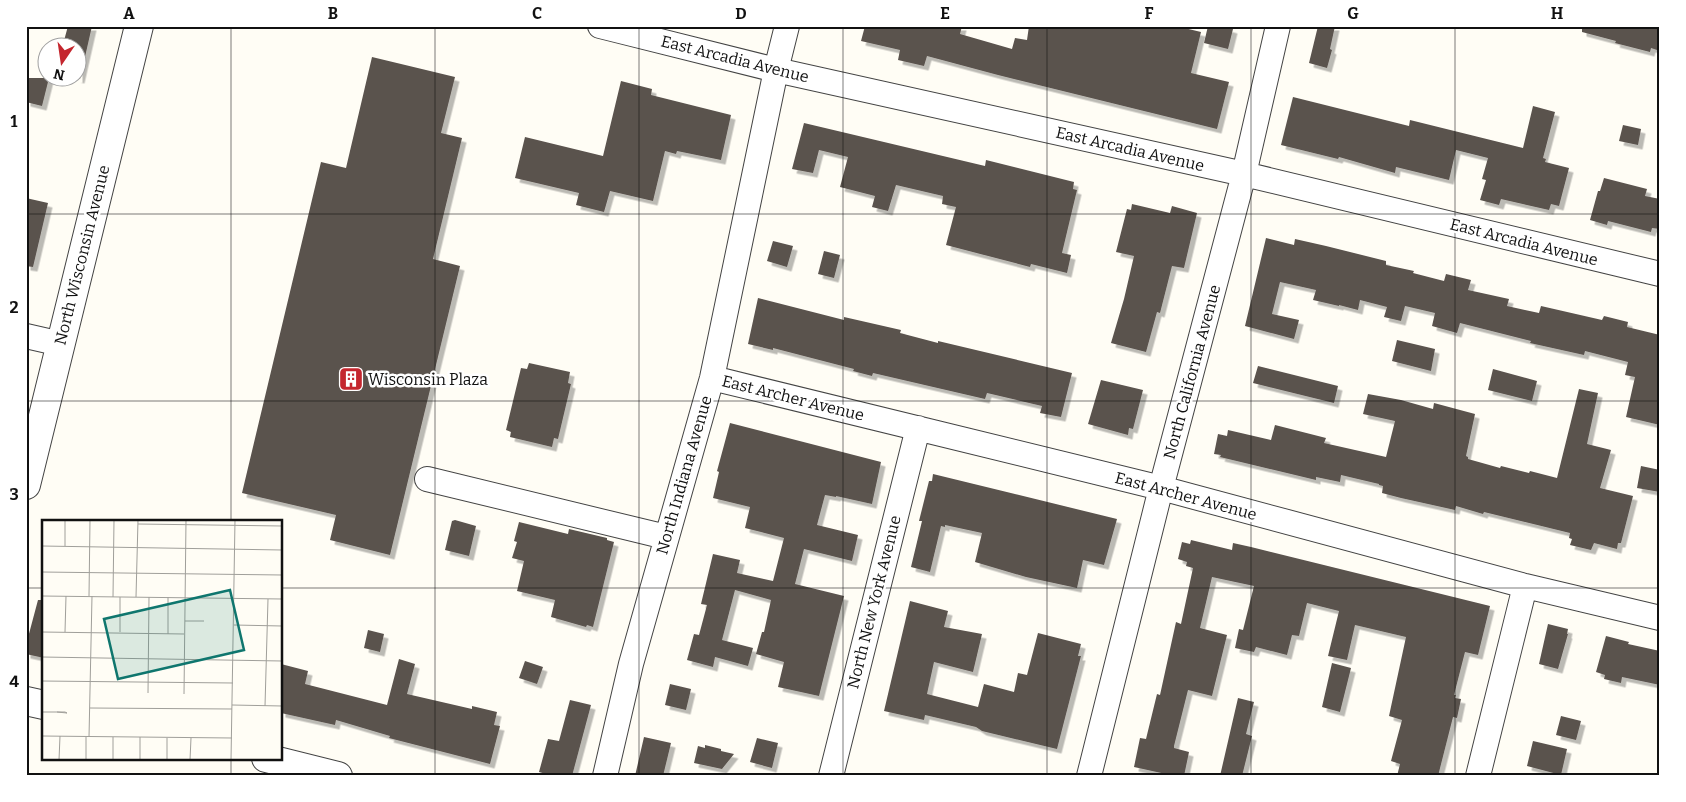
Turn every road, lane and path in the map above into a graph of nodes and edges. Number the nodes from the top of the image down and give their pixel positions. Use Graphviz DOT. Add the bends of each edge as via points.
graph roads {
  1 [pos="139,26"];
  2 [pos="600,26"];
  3 [pos="787,26"];
  4 [pos="1278,26"];
  5 [pos="776,70"];
  6 [pos="1244,174"];
  7 [pos="1660,274"];
  8 [pos="26,336"];
  9 [pos="61,344"];
  10 [pos="712,378"];
  11 [pos="918,428"];
  12 [pos="427,479"];
  13 [pos="26,485"];
  14 [pos="1161,488"];
  15 [pos="666,537"];
  16 [pos="1525,586"];
  17 [pos="1660,618"];
  18 [pos="26,700"];
  19 [pos="42,704"];
  20 [pos="274,760"];
  21 [pos="338,776"];
  22 [pos="605,776"];
  23 [pos="832,776"];
  24 [pos="1089,776"];
  25 [pos="1478,776"];
  1 -- 9 [label="street, North Wisconsin Avenue"];
  2 -- 5 [label="street, East Arcadia Avenue"];
  3 -- 5 [label="street, North Indiana Avenue"];
  4 -- 6 [label="street, North California Avenue"];
  5 -- 6 [label="street, East Arcadia Avenue"];
  5 -- 10 [label="street, North Indiana Avenue"];
  6 -- 7 [label="street, East Arcadia Avenue"];
  6 -- 14 [label="street, North California Avenue"];
  8 -- 9 [label="street"];
  9 -- 13 [label="street, North Wisconsin Avenue"];
  10 -- 11 [label="street, East Archer Avenue"];
  10 -- 15 [label="street, North Indiana Avenue"];
  11 -- 14 [label="street, East Archer Avenue"];
  11 -- 23 [label="street, North New York Avenue"];
  12 -- 15 [label="street"];
  14 -- 16 [label="street, East Archer Avenue"];
  14 -- 24 [label="street, North California Avenue"];
  15 -- 22 [label="street, North Indiana Avenue"];
  16 -- 17 [label="street, East Archer Avenue"];
  16 -- 25 [label="street"];
  18 -- 19 [label="street"];
  20 -- 21 [label="street"];
}
